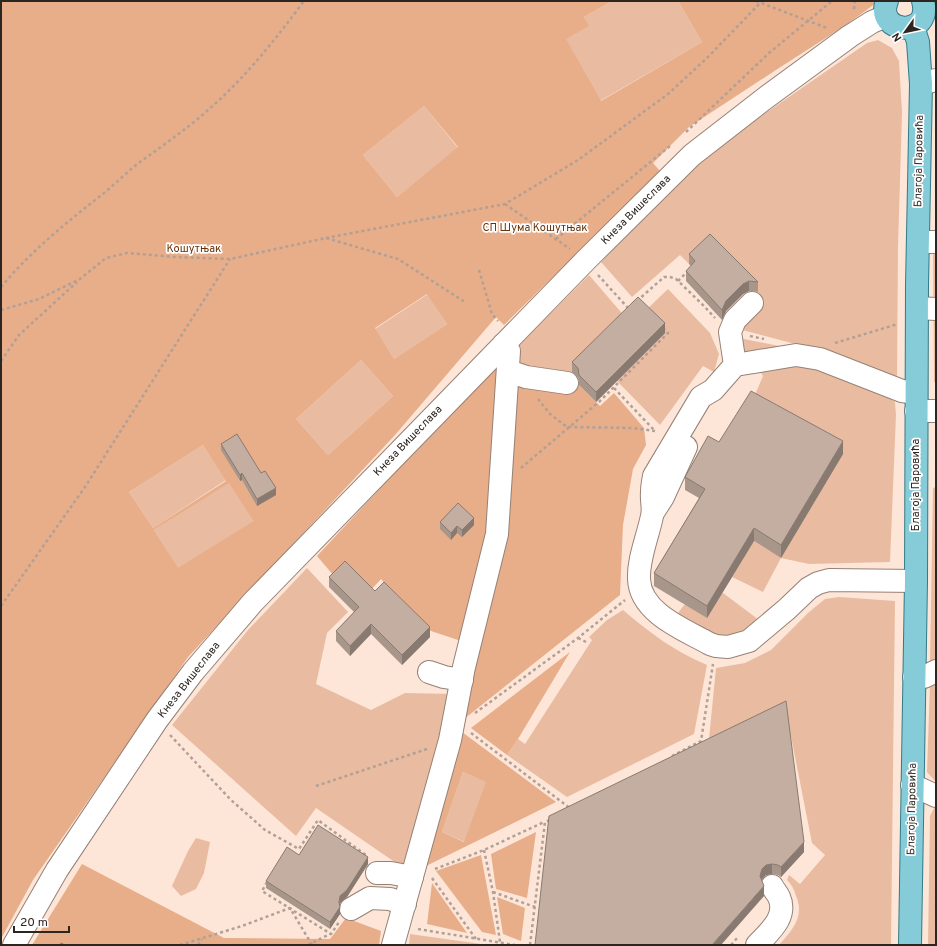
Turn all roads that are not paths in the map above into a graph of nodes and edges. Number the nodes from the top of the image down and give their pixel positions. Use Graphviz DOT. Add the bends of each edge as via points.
graph roads {
  1 [pos="923,1"];
  2 [pos="886,8"];
  3 [pos="914,26"];
  4 [pos="928,82"];
  5 [pos="927,242"];
  6 [pos="752,303"];
  7 [pos="918,313"];
  8 [pos="503,334"];
  9 [pos="736,365"];
  10 [pos="513,373"];
  11 [pos="567,383"];
  12 [pos="923,405"];
  13 [pos="916,581"];
  14 [pos="936,671"];
  15 [pos="429,672"];
  16 [pos="914,677"];
  17 [pos="462,680"];
  18 [pos="912,786"];
  19 [pos="936,796"];
  20 [pos="423,873"];
  21 [pos="772,886"];
  22 [pos="370,898"];
  23 [pos="405,904"];
  24 [pos="351,909"];
  25 [pos="14,945"];
  26 [pos="393,945"];
  27 [pos="757,945"];
  28 [pos="910,945"];
  1 -- 3 [label="main road" via="924,13"];
  2 -- 3 [label="main road" via="889,20 898,27"];
  2 -- 8 [label="street, Кнеза Вишеслава" via="872,22 750,109 692,155 586,260"];
  3 -- 4 [label="main road, Благоја Паровића"];
  4 -- 5 [label="main road, Благоја Паровића"];
  5 -- 7 [label="main road, Благоја Паровића"];
  6 -- 9 [label="street" via="735,320 730,332"];
  7 -- 12 [label="main road, Благоја Паровића"];
  8 -- 10 [label="street"];
  8 -- 25 [label="street, Кнеза Вишеслава" via="253,602 193,672 61,864"];
  9 -- 12 [label="street" via="796,355 820,359 902,391"];
  9 -- 13 [label="street" via="713,390 701,397 654,476 653,514 638,580 649,606 662,618 710,644 728,647 749,641 818,583 829,580"];
  10 -- 11 [label="street"];
  10 -- 17 [label="street" via="497,534"];
  12 -- 13 [label="main road, Благоја Паровића"];
  13 -- 16 [label="main road, Благоја Паровића"];
  14 -- 16 [label="street" via="924,677"];
  15 -- 17 [label="street"];
  16 -- 18 [label="main road, Благоја Паровића"];
  17 -- 20 [label="street" via="454,731"];
  18 -- 19 [label="street"];
  18 -- 28 [label="main road, Благоја Паровића"];
  20 -- 22 [label="street" via="384,873"];
  20 -- 23 [label="street"];
  21 -- 27 [label="street" via="778,895 781,913"];
  22 -- 23 [label="street" via="390,899"];
  22 -- 24 [label="street"];
  23 -- 26 [label="street"];
}
